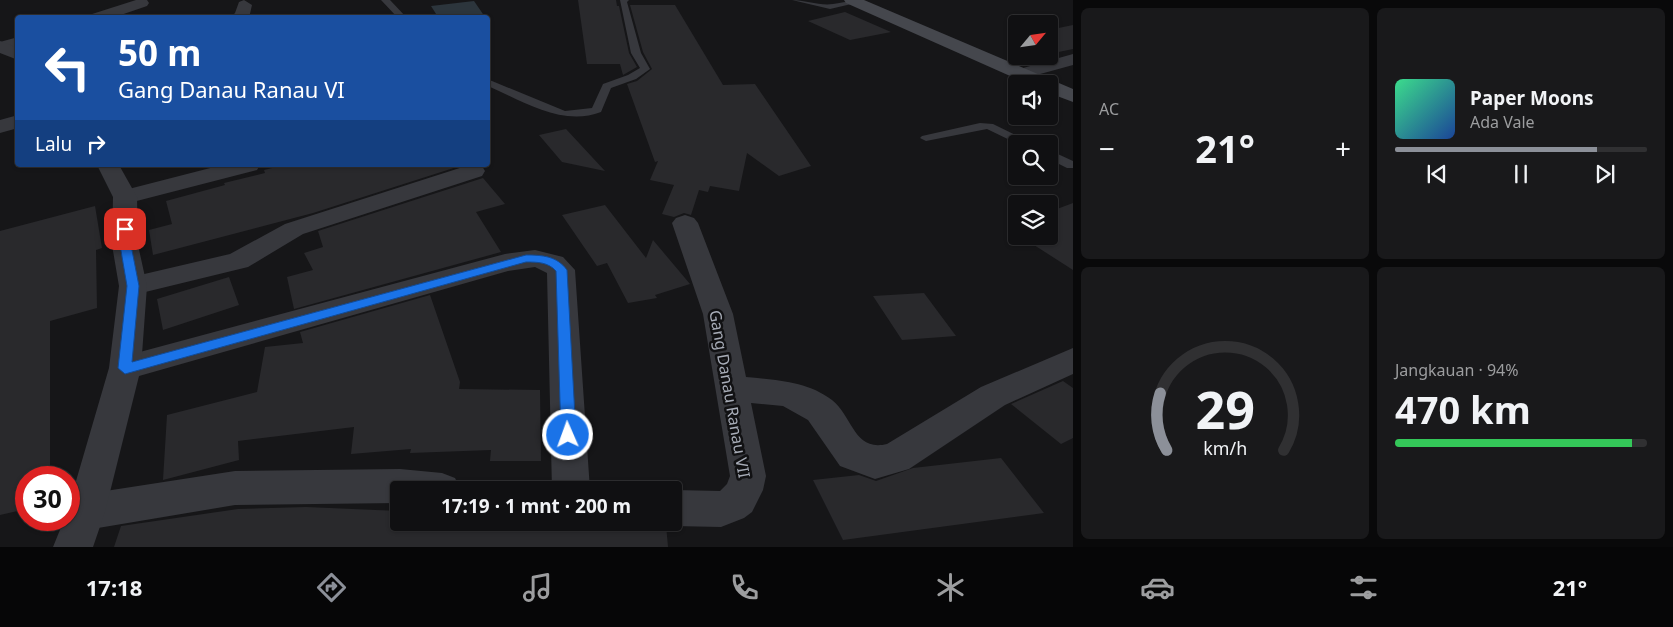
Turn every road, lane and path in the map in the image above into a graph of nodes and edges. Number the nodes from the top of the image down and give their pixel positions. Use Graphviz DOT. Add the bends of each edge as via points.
graph roads {
  1 [pos="385,0"];
  2 [pos="625,0"];
  3 [pos="796,0"];
  4 [pos="139,1"];
  5 [pos="854,1"];
  6 [pos="103,15"];
  7 [pos="149,15"];
  8 [pos="400,15"];
  9 [pos="1073,59"];
  10 [pos="1022,74"];
  11 [pos="490,85"];
  12 [pos="1058,90"];
  13 [pos="1073,96"];
  14 [pos="15,121"];
  15 [pos="0,127"];
  16 [pos="1008,135"];
  17 [pos="926,138"];
  18 [pos="1058,158"];
  19 [pos="1072,165"];
  20 [pos="109,167"];
  21 [pos="241,167"];
  22 [pos="474,171"];
  23 [pos="125,197"];
  24 [pos="685,223"];
  25 [pos="133,286"];
  26 [pos="1073,360"];
  27 [pos="125,368"];
  28 [pos="732,388"];
  29 [pos="571,481"];
  30 [pos="390,486"];
  31 [pos="682,508"];
  32 [pos="86,512"];
  33 [pos="73,547"];
  1 -- 8 [label="lane"];
  2 -- 11 [label="lane" via="636,53 645,69 607,86 597,110 564,114"];
  3 -- 5 [label="lane" via="830,7"];
  4 -- 6 [label="street"];
  4 -- 7 [label="street" via="152,9"];
  5 -- 10 [label="main road"];
  9 -- 10 [label="street"];
  12 -- 13 [label="main road"];
  14 -- 15 [label="street"];
  16 -- 17 [label="lane" via="989,126 980,126"];
  18 -- 19 [label="lane"];
  20 -- 23 [label="street"];
  21 -- 23 [label="street"];
  22 -- 25 [label="street" via="294,229 238,261"];
  23 -- 25 [label="street" via="126,245"];
  24 -- 28 [label="street, Gang Danau Ranau VII" via="718,314"];
  25 -- 27 [label="street"];
  26 -- 28 [label="street" via="993,396 896,458 875,463 853,455 820,410 788,394"];
  27 -- 29 [label="street" via="486,268 526,258 542,259 556,264 561,270"];
  27 -- 32 [label="street"];
  28 -- 31 [label="street, Gang Danau Ranau VII" via="748,476 746,491 735,505 721,510"];
  30 -- 32 [label="street" via="235,488"];
  32 -- 33 [label="street"];
}
